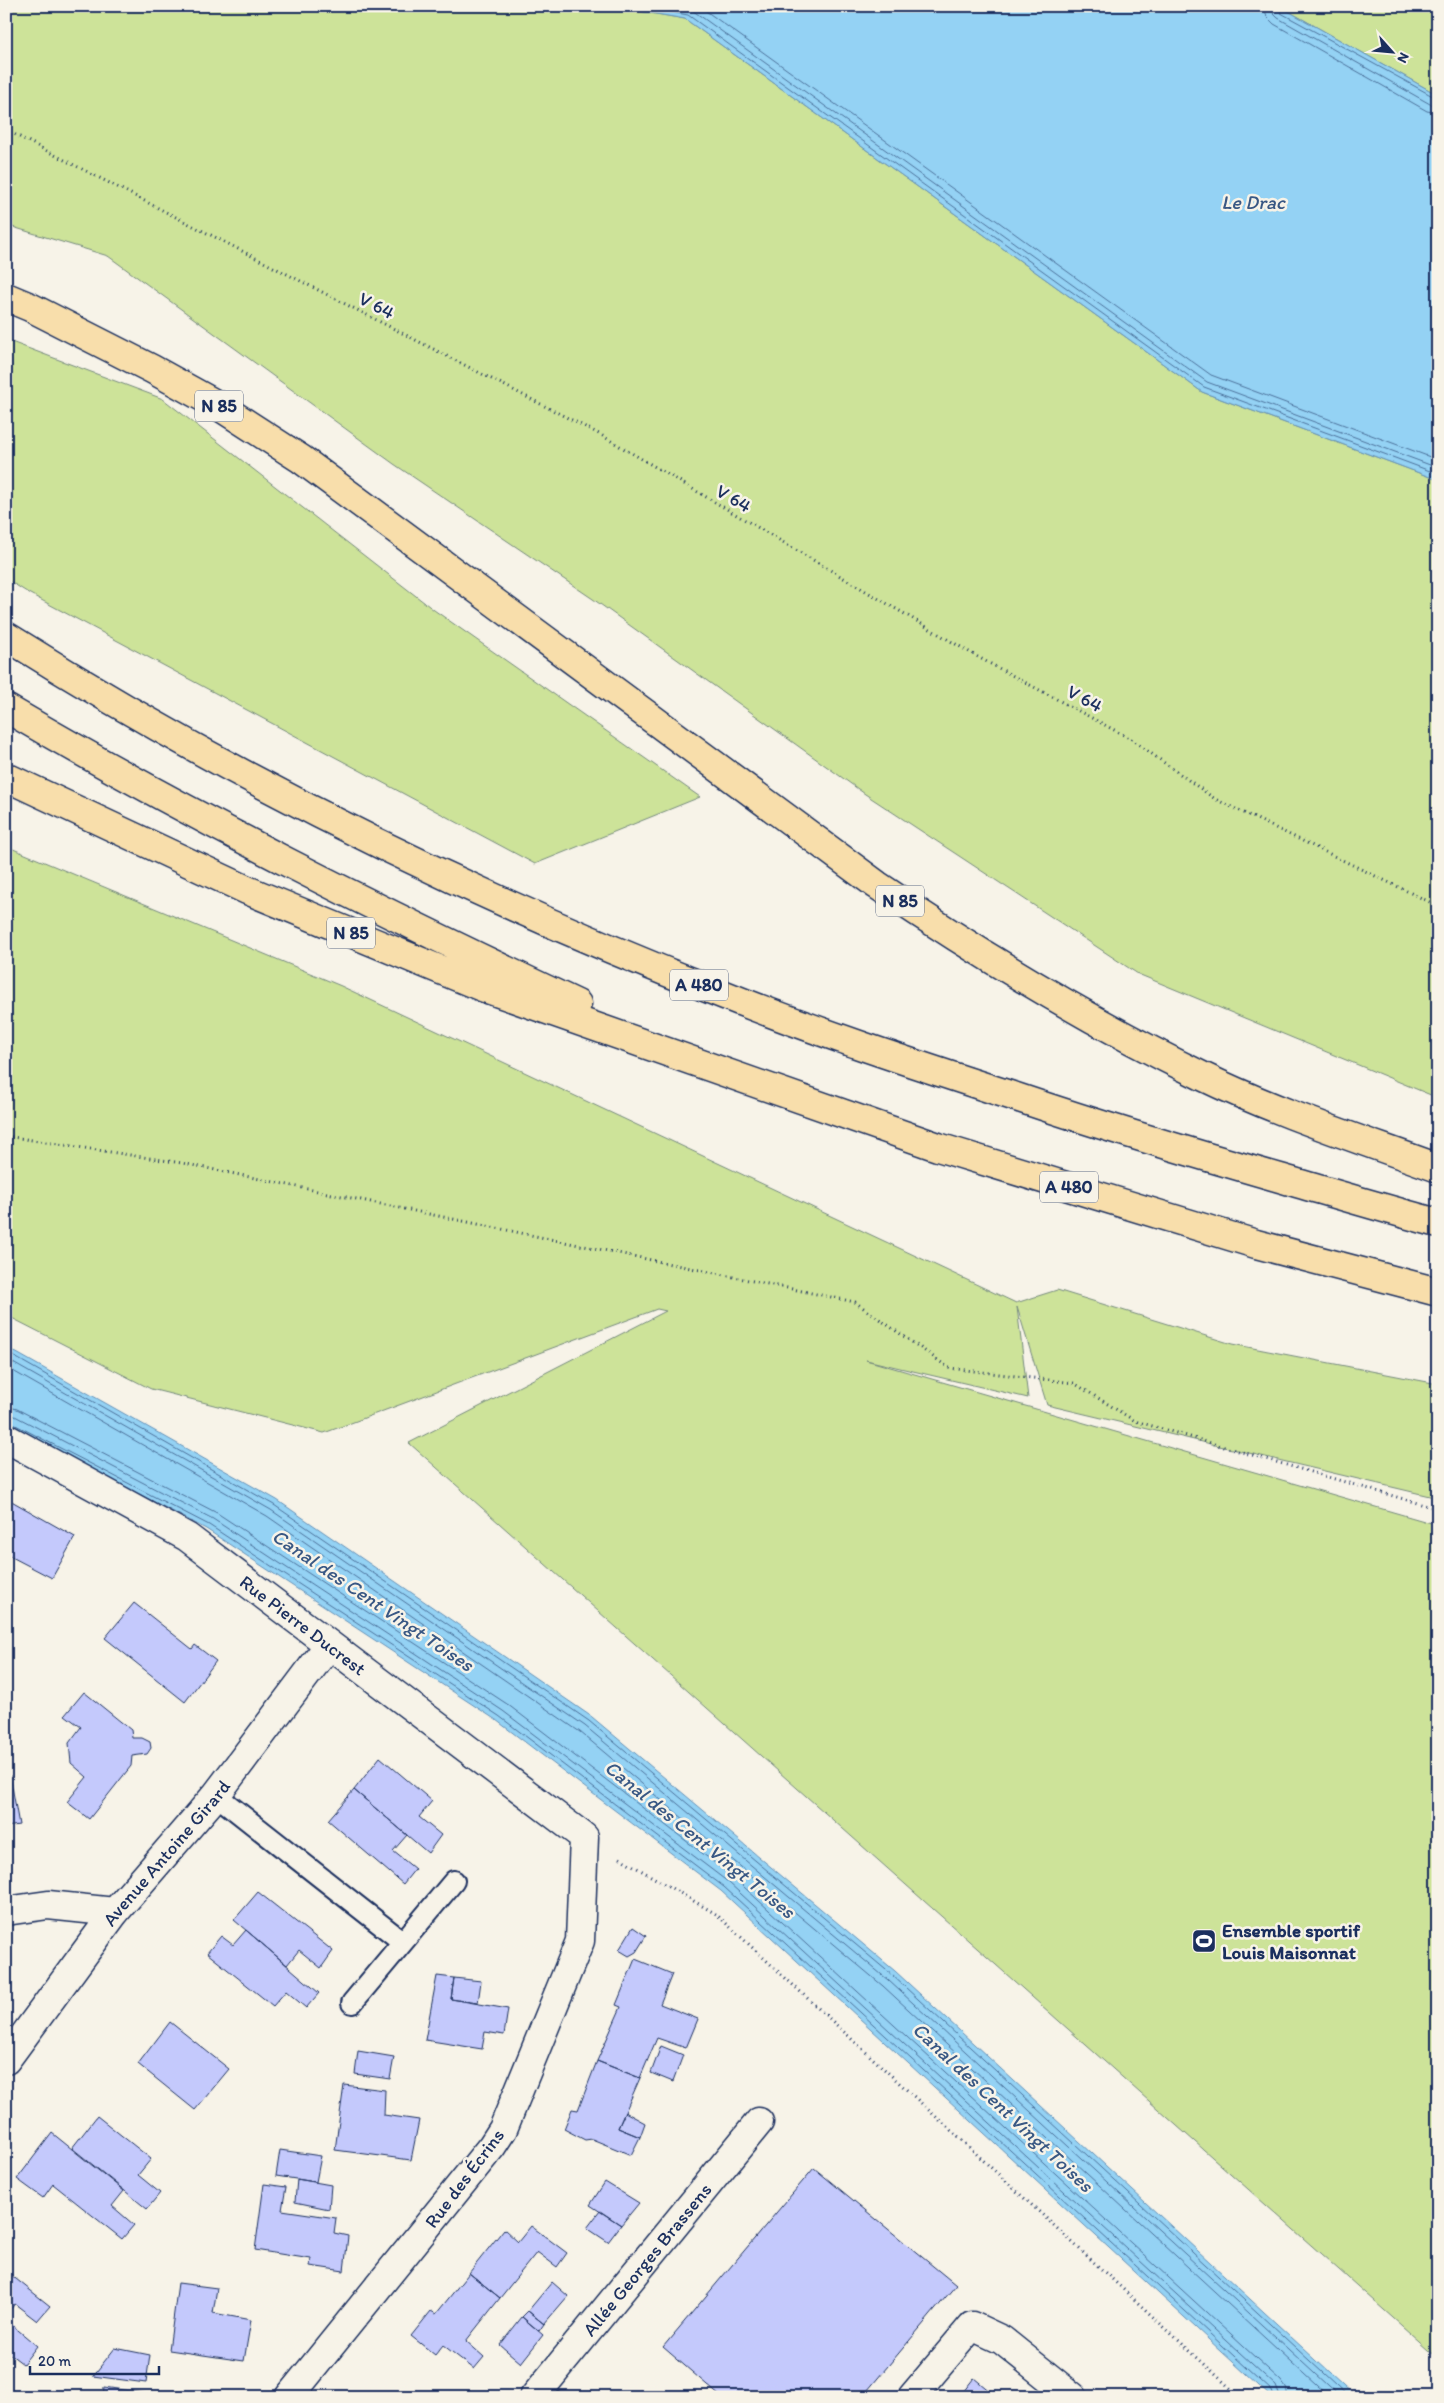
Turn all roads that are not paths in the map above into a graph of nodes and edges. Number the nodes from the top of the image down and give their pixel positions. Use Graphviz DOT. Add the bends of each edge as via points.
graph roads {
  1 [pos="6,297"];
  2 [pos="6,636"];
  3 [pos="6,708"];
  4 [pos="6,777"];
  5 [pos="706,1064"];
  6 [pos="1438,1168"];
  7 [pos="1438,1223"];
  8 [pos="1438,1292"];
  9 [pos="6,1438"];
  10 [pos="329,1645"];
  11 [pos="216,1795"];
  12 [pos="584,1837"];
  13 [pos="454,1881"];
  14 [pos="6,1911"];
  15 [pos="116,1912"];
  16 [pos="403,1942"];
  17 [pos="352,2002"];
  18 [pos="6,2060"];
  19 [pos="759,2122"];
  20 [pos="289,2397"];
  21 [pos="534,2397"];
  22 [pos="912,2397"];
  23 [pos="1073,2397"];
  1 -- 6 [label="highway, N 85" via="152,369 219,406 301,459 877,885 970,948 1084,1014 1203,1077 1293,1115"];
  2 -- 7 [label="highway, A 480" via="180,741 354,833 524,912 717,993 880,1053 1123,1133"];
  3 -- 5 [label="highway, A 480" via="114,772 348,894"];
  4 -- 5 [label="highway, N 85" via="247,890 464,980"];
  5 -- 8 [label="highway, A 480" via="938,1147 1256,1244"];
  9 -- 10 [label="street, Rue Pierre Ducrest" via="187,1537"];
  10 -- 11 [label="street, Avenue Antoine Girard"];
  10 -- 12 [label="street, Rue Pierre Ducrest"];
  11 -- 15 [label="street, Avenue Antoine Girard"];
  11 -- 16 [label="lane"];
  12 -- 20 [label="street, Rue des Écrins" via="580,1941 503,2129"];
  13 -- 16 [label="lane"];
  14 -- 15 [label="street" via="48,1905"];
  15 -- 18 [label="street, Avenue Antoine Girard"];
  16 -- 17 [label="lane"];
  19 -- 21 [label="street, Allée Georges Brassens"];
  22 -- 23 [label="street" via="972,2326 1002,2340"];
}
